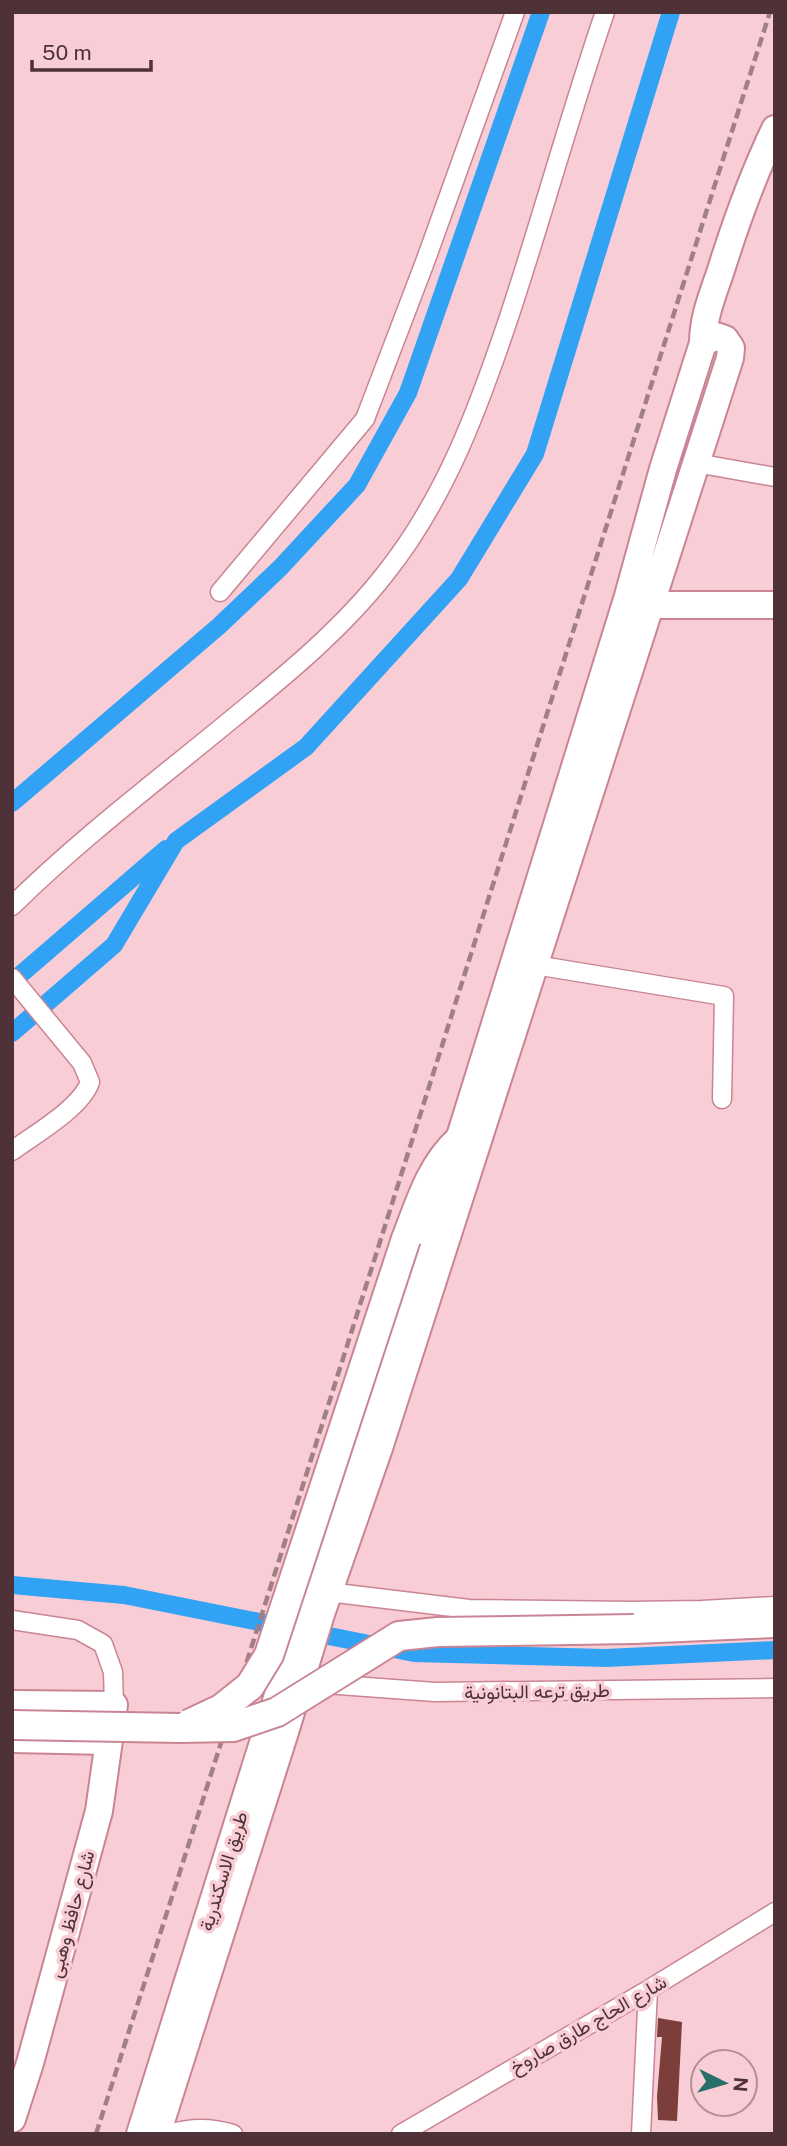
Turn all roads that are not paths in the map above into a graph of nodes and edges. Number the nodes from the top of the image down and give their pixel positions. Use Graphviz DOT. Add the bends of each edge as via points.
graph roads {
  1 [pos="515,12"];
  2 [pos="605,12"];
  3 [pos="775,130"];
  4 [pos="703,343"];
  5 [pos="696,463"];
  6 [pos="775,477"];
  7 [pos="220,592"];
  8 [pos="650,605"];
  9 [pos="775,605"];
  10 [pos="12,906"];
  11 [pos="535,965"];
  12 [pos="12,978"];
  13 [pos="722,1099"];
  14 [pos="459,1140"];
  15 [pos="12,1151"];
  16 [pos="318,1605"];
  17 [pos="775,1606"];
  18 [pos="12,1620"];
  19 [pos="775,1623"];
  20 [pos="301,1652"];
  21 [pos="300,1682"];
  22 [pos="775,1688"];
  23 [pos="12,1704"];
  24 [pos="114,1705"];
  25 [pos="12,1725"];
  26 [pos="180,1728"];
  27 [pos="12,1739"];
  28 [pos="108,1741"];
  29 [pos="775,1912"];
  30 [pos="648,1990"];
  31 [pos="12,2119"];
  32 [pos="419,2128"];
  33 [pos="229,2133"];
  34 [pos="140,2134"];
  35 [pos="157,2134"];
  36 [pos="169,2134"];
  37 [pos="401,2134"];
  38 [pos="641,2134"];
  1 -- 7 [label="street" via="365,419"];
  2 -- 10 [label="street" via="471,423 444,482 409,541 348,615 286,675 92,833"];
  3 -- 4 [label="main road" via="730,242 705,317"];
  4 -- 5 [label="main road" via="720,337 729,343 731,353"];
  4 -- 14 [label="main road"];
  5 -- 6 [label="street"];
  5 -- 8 [label="main road"];
  8 -- 9 [label="main road"];
  8 -- 11 [label="main road"];
  11 -- 13 [label="street" via="724,996"];
  11 -- 16 [label="main road" via="379,1448"];
  12 -- 15 [label="street" via="82,1063 90,1082 87,1091 56,1119"];
  14 -- 16 [label="main road"];
  14 -- 26 [label="main road, bridge" via="431,1175 406,1240 269,1656 250,1686 231,1702"];
  16 -- 17 [label="street" via="632,1611"];
  16 -- 20 [label="main road, طريق الاسكندرية"];
  18 -- 24 [label="street" via="78,1630 103,1644 113,1672"];
  19 -- 26 [label="main road, bridge" via="399,1636 277,1712 233,1727"];
  20 -- 21 [label="main road, طريق الاسكندرية"];
  20 -- 34 [label="main road, طريق الاسكندرية"];
  21 -- 22 [label="street, طريق ترعه البتانونية" via="435,1692"];
  21 -- 35 [label="main road, طريق الاسكندرية"];
  23 -- 24 [label="main road"];
  24 -- 28 [label="main road, شارع حافظ وهبى"];
  25 -- 26 [label="main road, bridge"];
  27 -- 28 [label="main road"];
  28 -- 31 [label="main road, شارع حافظ وهبى" via="99,1811"];
  29 -- 30 [label="street, شارع الحاج طارق صاروخ"];
  30 -- 32 [label="street, شارع الحاج طارق صاروخ"];
  30 -- 38 [label="street"];
  32 -- 37 [label="street, شارع الحاج طارق صاروخ"];
  33 -- 36 [label="street" via="194,2128"];
}
